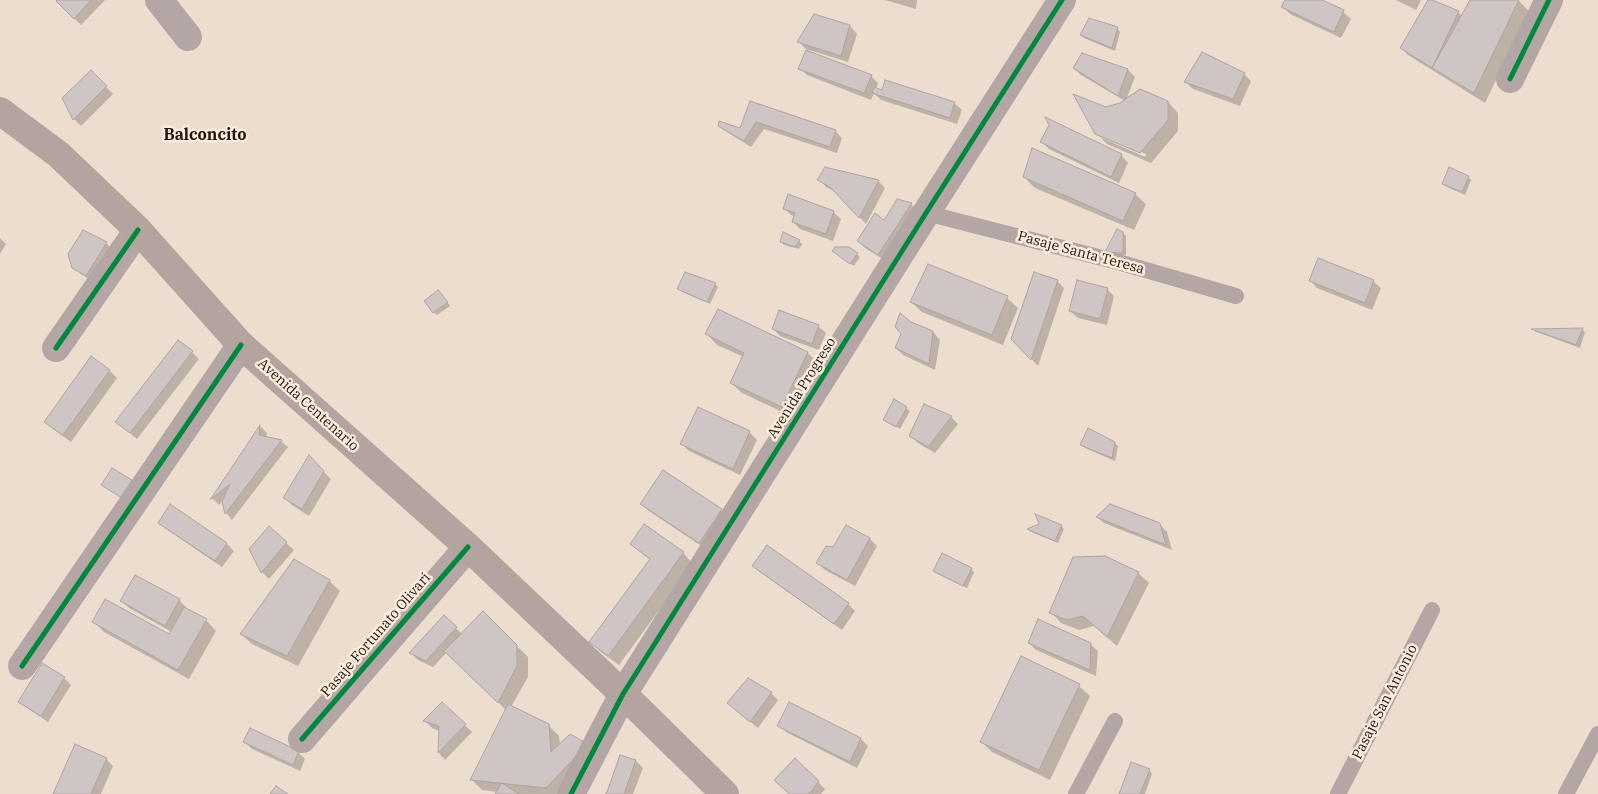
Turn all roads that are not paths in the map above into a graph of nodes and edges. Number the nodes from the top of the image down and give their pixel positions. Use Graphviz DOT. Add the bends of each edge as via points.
graph roads {
  1 [pos="159,0"];
  2 [pos="1062,0"];
  3 [pos="1549,0"];
  4 [pos="188,37"];
  5 [pos="1510,79"];
  6 [pos="0,111"];
  7 [pos="926,214"];
  8 [pos="138,230"];
  9 [pos="1236,296"];
  10 [pos="241,345"];
  11 [pos="56,348"];
  12 [pos="468,547"];
  13 [pos="1432,610"];
  14 [pos="22,666"];
  15 [pos="623,694"];
  16 [pos="1114,720"];
  17 [pos="1598,734"];
  18 [pos="302,739"];
  19 [pos="571,794"];
  20 [pos="725,794"];
  21 [pos="1076,794"];
  22 [pos="1338,794"];
  23 [pos="1566,794"];
  1 -- 4 [label="street"];
  2 -- 7 [label="street, Avenida Progreso"];
  3 -- 5 [label="street"];
  6 -- 8 [label="main road, Avenida Centenario" via="58,154"];
  7 -- 9 [label="lane, Pasaje Santa Teresa" via="1118,262"];
  7 -- 15 [label="street, Avenida Progreso"];
  8 -- 10 [label="main road, Avenida Centenario"];
  8 -- 11 [label="street"];
  10 -- 12 [label="main road, Avenida Centenario"];
  10 -- 14 [label="street"];
  12 -- 15 [label="main road, Avenida Centenario"];
  12 -- 18 [label="street, Pasaje Fortunato Olivari"];
  13 -- 22 [label="lane, Pasaje San Antonio"];
  15 -- 19 [label="street, Avenida Progreso"];
  15 -- 20 [label="main road, Avenida Centenario"];
  16 -- 21 [label="lane"];
  17 -- 23 [label="lane"];
}
